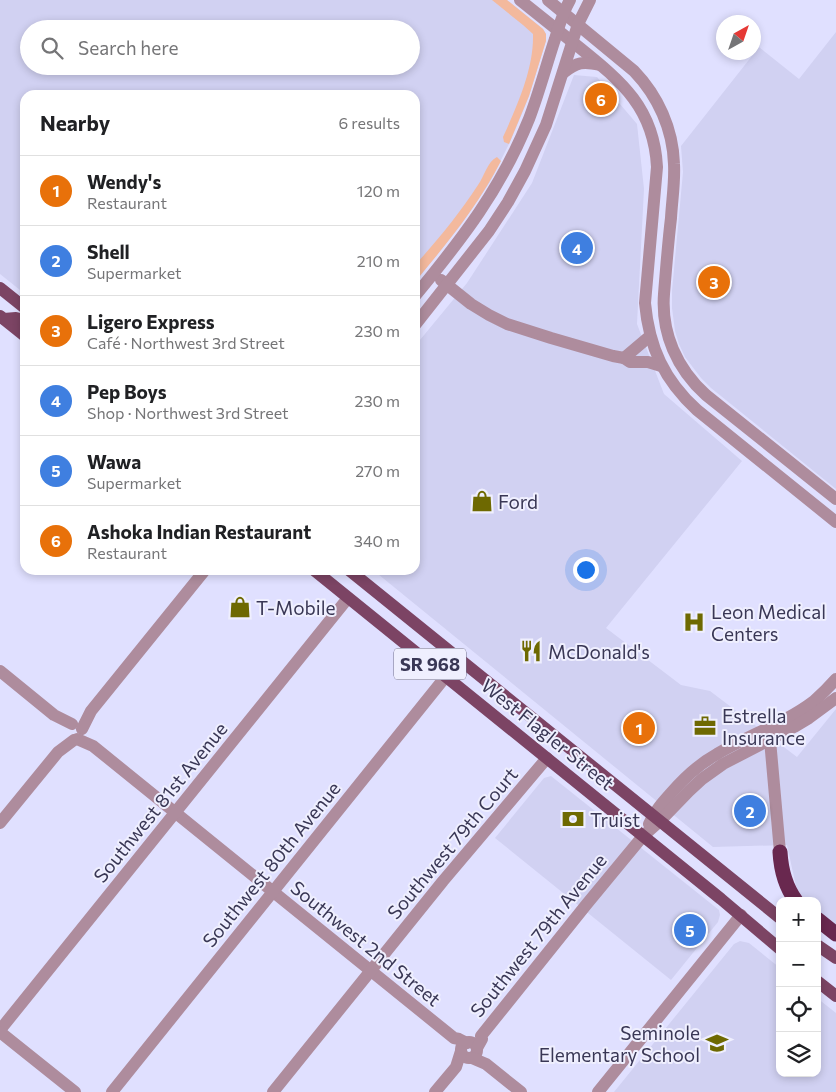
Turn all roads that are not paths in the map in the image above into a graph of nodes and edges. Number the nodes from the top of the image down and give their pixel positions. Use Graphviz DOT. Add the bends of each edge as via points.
graph roads {
  1 [pos="520,0"];
  2 [pos="548,0"];
  3 [pos="570,0"];
  4 [pos="590,0"];
  5 [pos="564,13"];
  6 [pos="578,24"];
  7 [pos="558,31"];
  8 [pos="572,42"];
  9 [pos="601,65"];
  10 [pos="563,73"];
  11 [pos="433,274"];
  12 [pos="447,285"];
  13 [pos="0,288"];
  14 [pos="420,290"];
  15 [pos="20,304"];
  16 [pos="2,318"];
  17 [pos="420,318"];
  18 [pos="20,319"];
  19 [pos="20,332"];
  20 [pos="650,336"];
  21 [pos="624,358"];
  22 [pos="661,366"];
  23 [pos="836,499"];
  24 [pos="836,522"];
  25 [pos="201,575"];
  26 [pos="320,575"];
  27 [pos="355,575"];
  28 [pos="348,598"];
  29 [pos="459,660"];
  30 [pos="0,671"];
  31 [pos="446,677"];
  32 [pos="836,679"];
  33 [pos="836,698"];
  34 [pos="75,731"];
  35 [pos="770,740"];
  36 [pos="751,743"];
  37 [pos="547,758"];
  38 [pos="175,812"];
  39 [pos="656,818"];
  40 [pos="0,824"];
  41 [pos="644,836"];
  42 [pos="780,852"];
  43 [pos="273,892"];
  44 [pos="793,897"];
  45 [pos="741,915"];
  46 [pos="776,915"];
  47 [pos="821,923"];
  48 [pos="836,934"];
  49 [pos="776,946"];
  50 [pos="821,948"];
  51 [pos="836,958"];
  52 [pos="371,971"];
  53 [pos="821,984"];
  54 [pos="836,996"];
  55 [pos="0,1031"];
  56 [pos="469,1047"];
  57 [pos="74,1092"];
  58 [pos="112,1092"];
  59 [pos="273,1092"];
  60 [pos="435,1092"];
  61 [pos="521,1092"];
  62 [pos="598,1092"];
  1 -- 7 [label="street"];
  2 -- 5 [label="street"];
  3 -- 5 [label="street"];
  4 -- 6 [label="street"];
  5 -- 6 [label="street"];
  5 -- 7 [label="street"];
  6 -- 8 [label="street"];
  6 -- 23 [label="street" via="640,76 659,105 669,129 674,170 664,311 677,358 706,395"];
  7 -- 8 [label="street"];
  7 -- 11 [label="street" via="513,156 479,215"];
  8 -- 9 [label="street"];
  8 -- 10 [label="street"];
  9 -- 10 [label="street" via="583,62"];
  9 -- 20 [label="street" via="635,100 648,125 655,149 656,180 646,303"];
  10 -- 12 [label="street" via="546,125 525,171 489,231"];
  11 -- 12 [label="street"];
  11 -- 14 [label="street"];
  12 -- 17 [label="street"];
  12 -- 21 [label="street" via="471,304 507,324"];
  13 -- 15 [label="main road"];
  16 -- 18 [label="main road"];
  16 -- 19 [label="main road"];
  20 -- 21 [label="street"];
  20 -- 22 [label="street"];
  21 -- 22 [label="street" via="630,362"];
  22 -- 24 [label="street" via="678,392 697,410"];
  25 -- 34 [label="street"];
  26 -- 28 [label="main road, West Flagler Street / SR 968"];
  27 -- 29 [label="main road, West Flagler Street / SR 968"];
  28 -- 31 [label="main road, West Flagler Street / SR 968"];
  28 -- 38 [label="street, Southwest 81st Avenue"];
  29 -- 31 [label="street, Southwest 80th Avenue"];
  29 -- 39 [label="main road, West Flagler Street / SR 968"];
  30 -- 34 [label="street, Southwest 2nd Street"];
  31 -- 37 [label="main road, West Flagler Street / SR 968"];
  31 -- 43 [label="street, Southwest 80th Avenue"];
  32 -- 36 [label="street" via="820,696"];
  33 -- 35 [label="street"];
  34 -- 38 [label="street, Southwest 2nd Street"];
  34 -- 40 [label="street"];
  35 -- 36 [label="street"];
  35 -- 42 [label="street"];
  36 -- 39 [label="street"];
  37 -- 41 [label="main road, West Flagler Street / SR 968"];
  37 -- 52 [label="street, Southwest 79th Court"];
  38 -- 43 [label="street, Southwest 2nd Street"];
  38 -- 55 [label="street, Southwest 81st Avenue"];
  39 -- 41 [label="street, Southwest 79th Avenue"];
  39 -- 46 [label="main road, West Flagler Street / SR 968"];
  41 -- 45 [label="main road, West Flagler Street / SR 968"];
  41 -- 56 [label="street, Southwest 79th Avenue"];
  42 -- 44 [label="highway" via="785,884"];
  43 -- 52 [label="street, Southwest 2nd Street"];
  43 -- 58 [label="street, Southwest 80th Avenue"];
  45 -- 49 [label="main road, West Flagler Street / SR 968"];
  45 -- 62 [label="street"];
  47 -- 48 [label="highway"];
  50 -- 51 [label="main road"];
  52 -- 56 [label="street, Southwest 2nd Street"];
  52 -- 59 [label="street, Southwest 79th Court"];
  53 -- 54 [label="main road"];
  55 -- 57 [label="street"];
  56 -- 60 [label="street, Southwest 79th Avenue" via="462,1063"];
  56 -- 61 [label="street, Southwest 2nd Street"];
}
